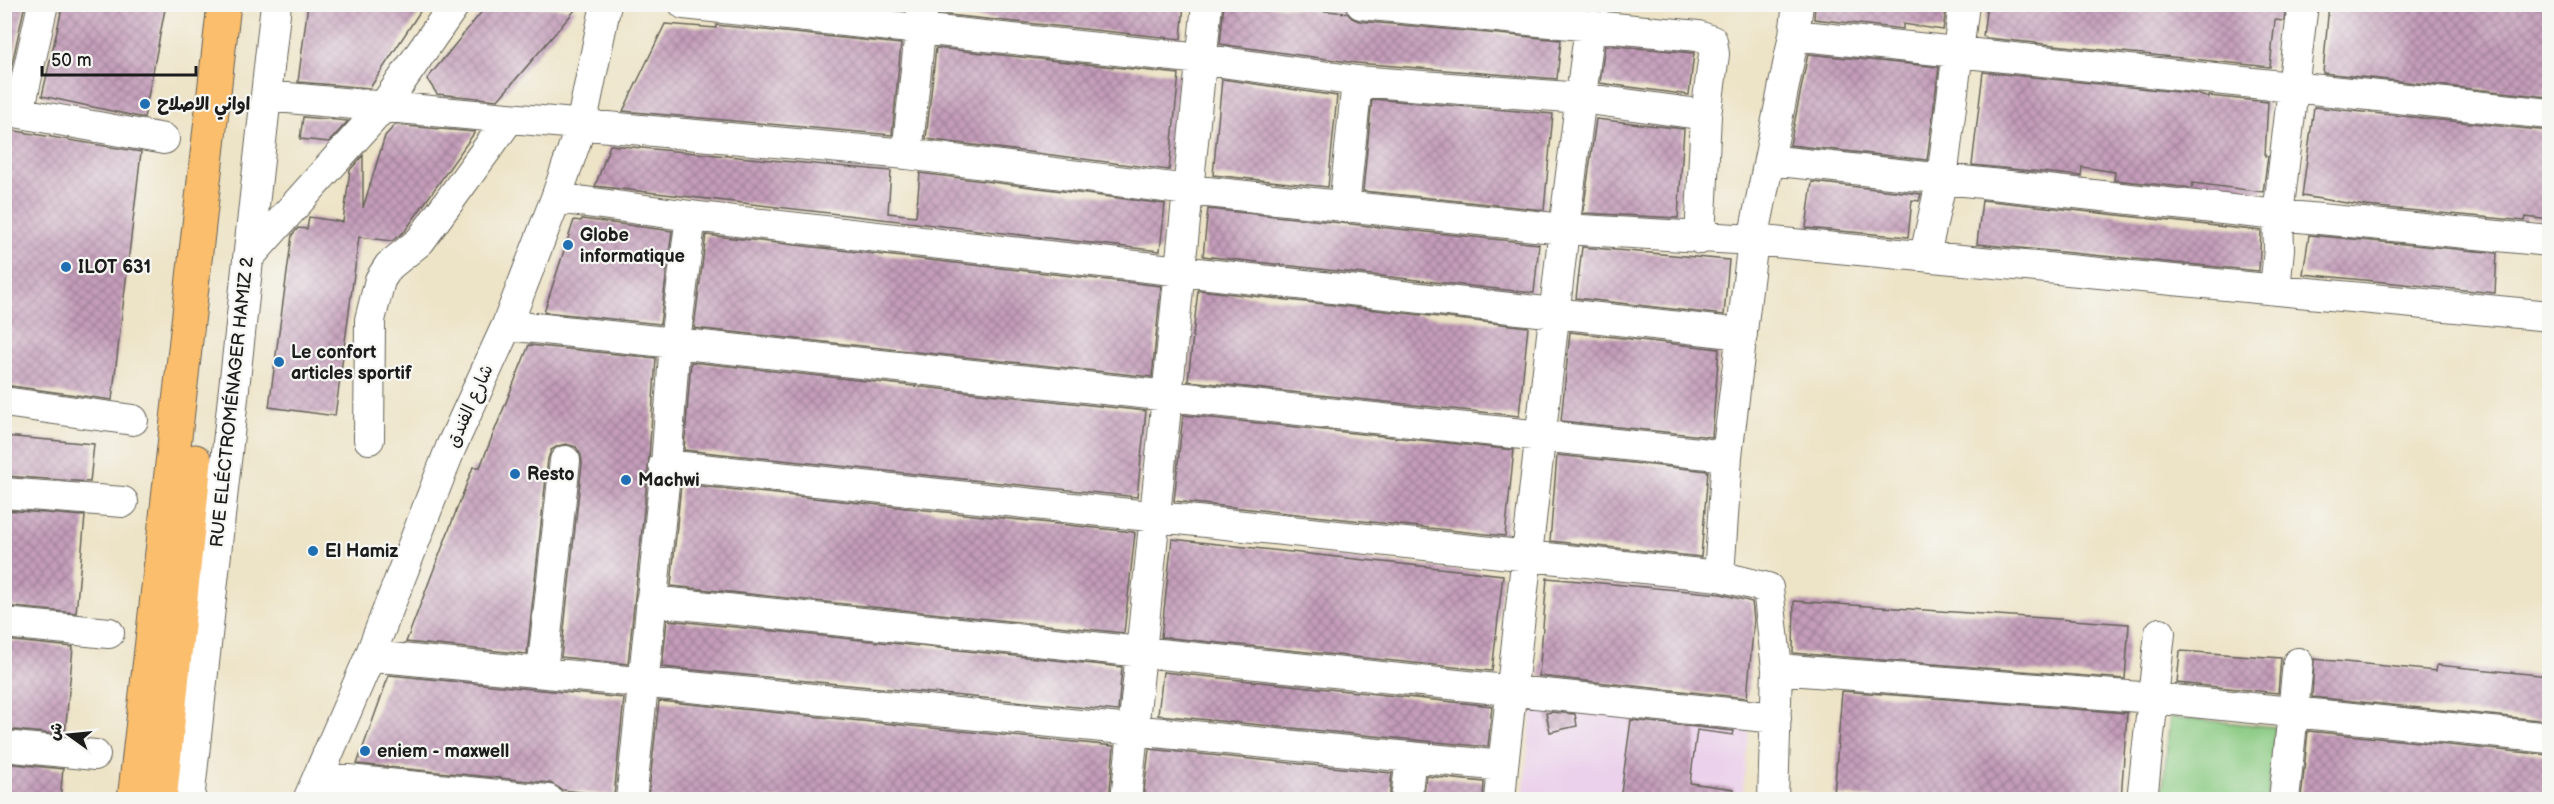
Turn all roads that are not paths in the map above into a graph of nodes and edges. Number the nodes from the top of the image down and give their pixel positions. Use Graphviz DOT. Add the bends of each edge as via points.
graph roads {
  1 [pos="43,4"];
  2 [pos="224,4"];
  3 [pos="241,4"];
  4 [pos="276,4"];
  5 [pos="455,4"];
  6 [pos="606,4"];
  7 [pos="684,4"];
  8 [pos="1207,4"];
  9 [pos="1360,4"];
  10 [pos="1798,4"];
  11 [pos="1964,4"];
  12 [pos="2303,4"];
  13 [pos="921,17"];
  14 [pos="1590,26"];
  15 [pos="1794,35"];
  16 [pos="1958,52"];
  17 [pos="1201,59"];
  18 [pos="1357,81"];
  19 [pos="2295,88"];
  20 [pos="266,96"];
  21 [pos="1581,98"];
  22 [pos="383,107"];
  23 [pos="12,111"];
  24 [pos="2550,114"];
  25 [pos="1706,115"];
  26 [pos="509,119"];
  27 [pos="580,126"];
  28 [pos="164,140"];
  29 [pos="907,154"];
  30 [pos="1769,160"];
  31 [pos="1942,178"];
  32 [pos="1188,190"];
  33 [pos="556,198"];
  34 [pos="1344,207"];
  35 [pos="2278,215"];
  36 [pos="691,216"];
  37 [pos="1564,229"];
  38 [pos="1700,239"];
  39 [pos="1753,240"];
  40 [pos="2550,241"];
  41 [pos="1925,255"];
  42 [pos="248,258"];
  43 [pos="1179,271"];
  44 [pos="2275,289"];
  45 [pos="1556,313"];
  46 [pos="2550,316"];
  47 [pos="507,325"];
  48 [pos="1742,334"];
  49 [pos="675,341"];
  50 [pos="1167,395"];
  51 [pos="4,402"];
  52 [pos="133,420"];
  53 [pos="1542,436"];
  54 [pos="369,439"];
  55 [pos="1727,456"];
  56 [pos="565,461"];
  57 [pos="665,465"];
  58 [pos="4,493"];
  59 [pos="123,502"];
  60 [pos="1154,517"];
  61 [pos="1527,556"];
  62 [pos="1719,576"];
  63 [pos="651,601"];
  64 [pos="4,623"];
  65 [pos="110,633"];
  66 [pos="2160,633"];
  67 [pos="1141,651"];
  68 [pos="370,656"];
  69 [pos="2298,663"];
  70 [pos="1777,669"];
  71 [pos="542,672"];
  72 [pos="643,682"];
  73 [pos="1512,690"];
  74 [pos="2153,698"];
  75 [pos="2293,712"];
  76 [pos="1776,718"];
  77 [pos="1133,730"];
  78 [pos="2550,738"];
  79 [pos="4,746"];
  80 [pos="95,755"];
  81 [pos="1411,757"];
  82 [pos="1503,766"];
  83 [pos="313,788"];
  84 [pos="134,800"];
  85 [pos="160,800"];
  86 [pos="189,800"];
  87 [pos="548,800"];
  88 [pos="631,800"];
  89 [pos="1126,800"];
  90 [pos="1406,800"];
  91 [pos="1500,800"];
  92 [pos="1773,800"];
  93 [pos="2142,800"];
  94 [pos="2284,800"];
  1 -- 23 [label="street"];
  2 -- 84 [label="highway"];
  3 -- 85 [label="highway"];
  4 -- 20 [label="street, RUE ELÉCTROMÉNAGER HAMIZ 2"];
  5 -- 22 [label="street"];
  6 -- 27 [label="street, شارع الفندق"];
  7 -- 13 [label="street"];
  8 -- 17 [label="street"];
  9 -- 14 [label="street"];
  10 -- 15 [label="street"];
  11 -- 16 [label="street"];
  12 -- 19 [label="street"];
  13 -- 17 [label="street"];
  13 -- 29 [label="street"];
  14 -- 21 [label="street"];
  14 -- 25 [label="street" via="1712,40 1714,54"];
  15 -- 16 [label="street"];
  15 -- 30 [label="street"];
  16 -- 19 [label="street"];
  16 -- 31 [label="street"];
  17 -- 18 [label="street"];
  17 -- 32 [label="street"];
  18 -- 21 [label="street"];
  18 -- 34 [label="street"];
  19 -- 24 [label="street"];
  19 -- 35 [label="street"];
  20 -- 22 [label="street"];
  20 -- 42 [label="street, RUE ELÉCTROMÉNAGER HAMIZ 2"];
  21 -- 25 [label="street"];
  21 -- 37 [label="street"];
  22 -- 26 [label="street"];
  22 -- 42 [label="street"];
  23 -- 28 [label="street"];
  25 -- 38 [label="street"];
  26 -- 27 [label="street"];
  26 -- 54 [label="street" via="420,241 389,266 380,280 370,320"];
  27 -- 29 [label="street"];
  27 -- 33 [label="street, شارع الفندق"];
  29 -- 32 [label="street"];
  30 -- 31 [label="street"];
  30 -- 39 [label="street"];
  31 -- 35 [label="street"];
  31 -- 41 [label="street"];
  32 -- 34 [label="street"];
  32 -- 43 [label="street"];
  33 -- 36 [label="street"];
  33 -- 47 [label="street, شارع الفندق"];
  34 -- 37 [label="street"];
  35 -- 40 [label="street"];
  35 -- 44 [label="street"];
  36 -- 43 [label="street"];
  36 -- 49 [label="street"];
  37 -- 38 [label="street"];
  37 -- 45 [label="street"];
  38 -- 39 [label="street"];
  39 -- 41 [label="street"];
  39 -- 48 [label="street"];
  41 -- 44 [label="street"];
  42 -- 86 [label="street, RUE ELÉCTROMÉNAGER HAMIZ 2"];
  43 -- 45 [label="street"];
  43 -- 50 [label="street"];
  44 -- 46 [label="street"];
  45 -- 48 [label="street"];
  45 -- 53 [label="street"];
  47 -- 49 [label="street"];
  47 -- 68 [label="street, شارع الفندق" via="451,447"];
  48 -- 55 [label="street"];
  49 -- 50 [label="street"];
  49 -- 57 [label="street"];
  50 -- 53 [label="street"];
  50 -- 60 [label="street"];
  51 -- 52 [label="street"];
  53 -- 55 [label="street"];
  53 -- 61 [label="street"];
  55 -- 62 [label="street"];
  56 -- 71 [label="street"];
  57 -- 60 [label="street"];
  57 -- 63 [label="street"];
  58 -- 59 [label="street"];
  60 -- 61 [label="street"];
  60 -- 67 [label="street"];
  61 -- 62 [label="street"];
  61 -- 73 [label="street"];
  62 -- 70 [label="street" via="1768,588"];
  63 -- 67 [label="street"];
  63 -- 72 [label="street"];
  64 -- 65 [label="street"];
  66 -- 74 [label="street"];
  67 -- 73 [label="street"];
  67 -- 77 [label="street"];
  68 -- 71 [label="street"];
  68 -- 83 [label="street, شارع الفندق"];
  69 -- 75 [label="street"];
  70 -- 74 [label="street"];
  70 -- 76 [label="street"];
  71 -- 72 [label="street"];
  72 -- 77 [label="street"];
  72 -- 88 [label="street"];
  73 -- 76 [label="street"];
  73 -- 82 [label="street"];
  74 -- 75 [label="street"];
  74 -- 93 [label="street"];
  75 -- 78 [label="street"];
  75 -- 94 [label="street"];
  76 -- 92 [label="street"];
  77 -- 81 [label="street"];
  77 -- 89 [label="street"];
  79 -- 80 [label="street"];
  81 -- 82 [label="street"];
  81 -- 90 [label="street"];
  82 -- 91 [label="street"];
  83 -- 87 [label="street"];
}
